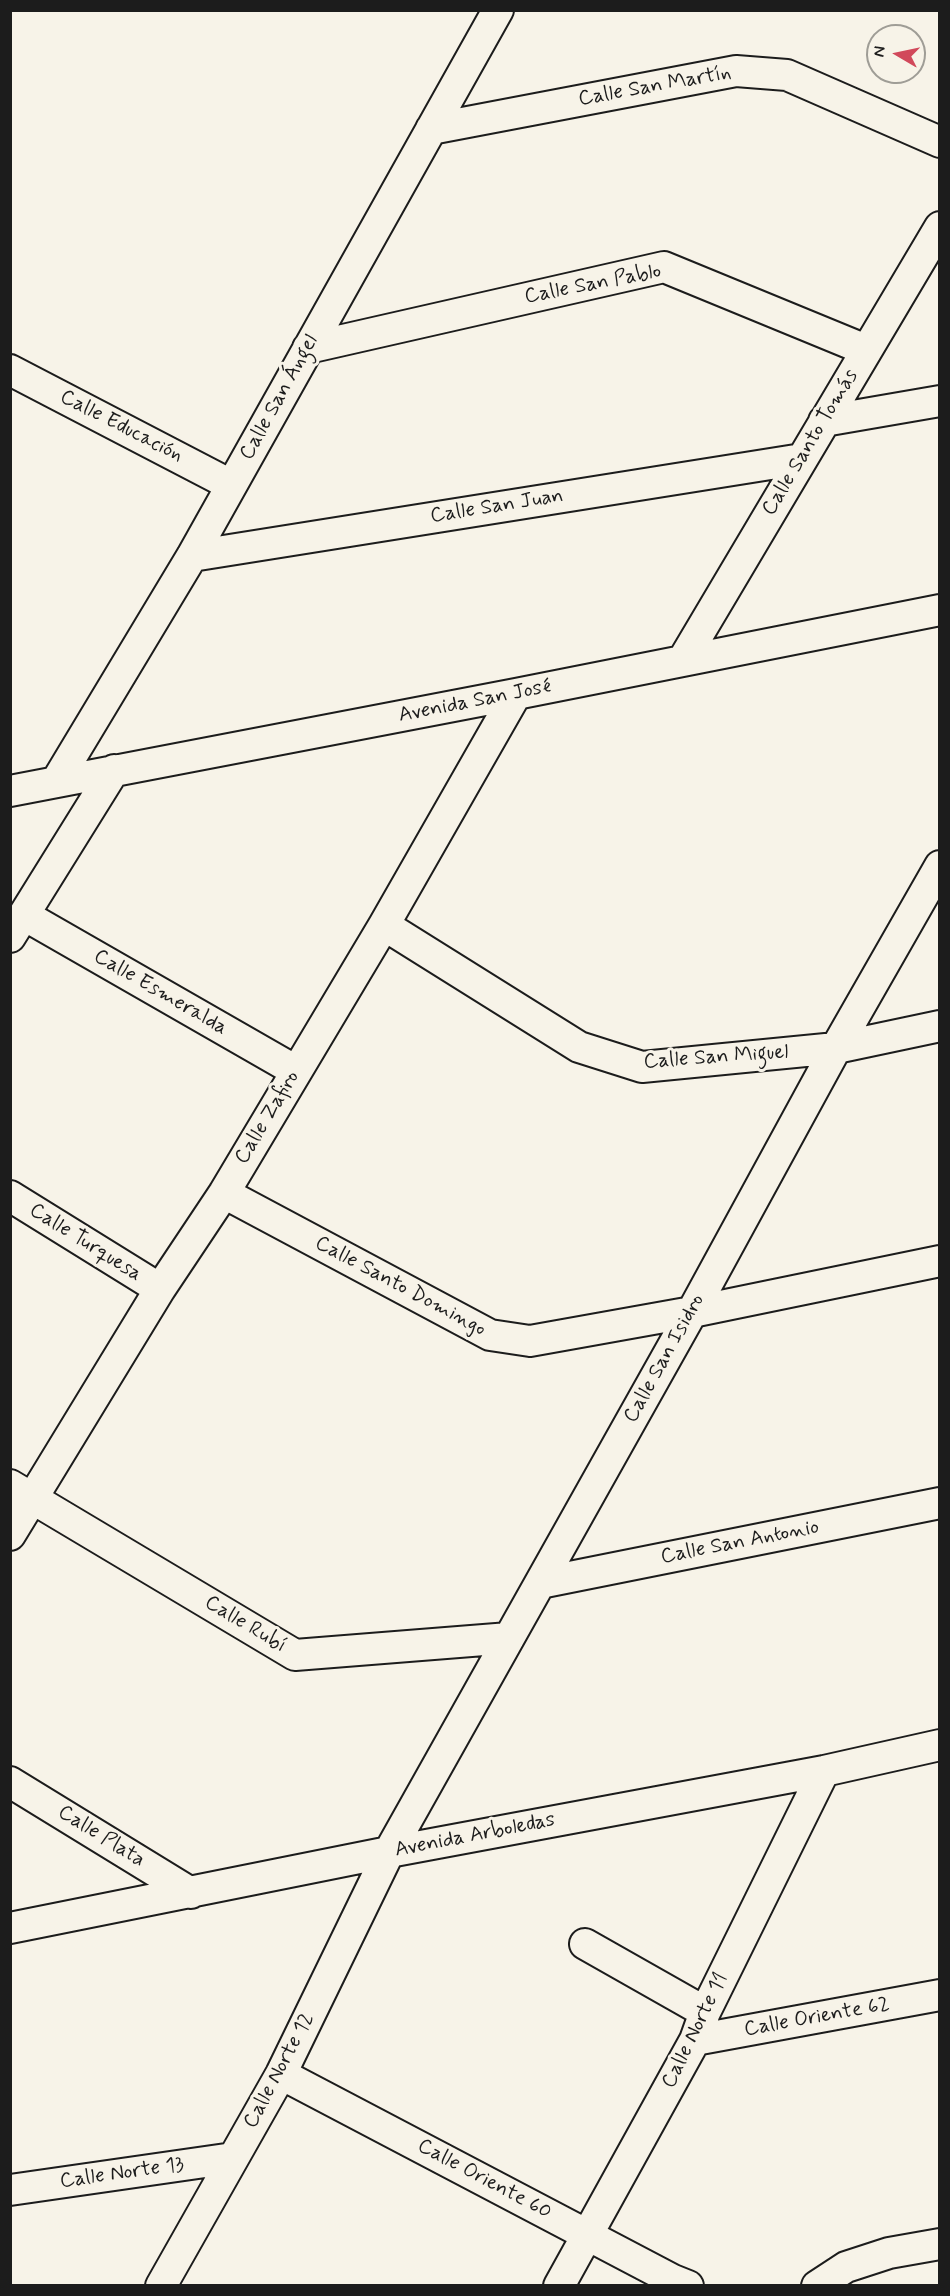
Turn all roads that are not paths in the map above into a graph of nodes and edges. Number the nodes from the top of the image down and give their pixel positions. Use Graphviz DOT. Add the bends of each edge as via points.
graph roads {
  1 [pos="498,10"];
  2 [pos="431,129"];
  3 [pos="939,142"];
  4 [pos="939,227"];
  5 [pos="308,348"];
  6 [pos="866,350"];
  7 [pos="10,370"];
  8 [pos="939,401"];
  9 [pos="824,422"];
  10 [pos="802,459"];
  11 [pos="231,485"];
  12 [pos="192,556"];
  13 [pos="939,610"];
  14 [pos="683,660"];
  15 [pos="516,694"];
  16 [pos="114,770"];
  17 [pos="56,783"];
  18 [pos="10,791"];
  19 [pos="939,866"];
  20 [pos="17,926"];
  21 [pos="384,926"];
  22 [pos="939,1026"];
  23 [pos="836,1048"];
  24 [pos="296,1071"];
  25 [pos="224,1193"];
  26 [pos="10,1196"];
  27 [pos="939,1261"];
  28 [pos="160,1289"];
  29 [pos="692,1312"];
  30 [pos="22,1492"];
  31 [pos="939,1503"];
  32 [pos="10,1535"];
  33 [pos="540,1583"];
  34 [pos="509,1638"];
  35 [pos="939,1745"];
  36 [pos="824,1772"];
  37 [pos="10,1782"];
  38 [pos="389,1852"];
  39 [pos="191,1893"];
  40 [pos="10,1928"];
  41 [pos="585,1944"];
  42 [pos="939,1995"];
  43 [pos="705,2012"];
  44 [pos="695,2040"];
  45 [pos="281,2074"];
  46 [pos="233,2158"];
  47 [pos="10,2190"];
  48 [pos="587,2235"];
  49 [pos="939,2244"];
  50 [pos="169,2283"];
  51 [pos="559,2286"];
  52 [pos="688,2286"];
  53 [pos="817,2286"];
  1 -- 2 [label="street, Calle San Ángel"];
  2 -- 3 [label="street, Calle San Martín" via="736,71 788,75"];
  2 -- 5 [label="street, Calle San Ángel"];
  4 -- 6 [label="street, Calle Santo Tomás"];
  5 -- 6 [label="street, Calle San Pablo" via="664,267"];
  5 -- 11 [label="street, Calle San Ángel"];
  6 -- 9 [label="street, Calle Santo Tomás"];
  7 -- 11 [label="street, Calle Educación"];
  8 -- 9 [label="street"];
  9 -- 10 [label="street, Calle Santo Tomás"];
  10 -- 12 [label="street, Calle San Juan"];
  10 -- 14 [label="street, Calle Santo Tomás"];
  11 -- 12 [label="street, Calle San Ángel"];
  12 -- 17 [label="street, Calle San Ángel"];
  13 -- 14 [label="street, Avenida San José"];
  14 -- 15 [label="street, Avenida San José"];
  15 -- 16 [label="street, Avenida San José"];
  15 -- 21 [label="street, Calle Zafiro"];
  16 -- 17 [label="street, Avenida San José"];
  16 -- 20 [label="street"];
  17 -- 18 [label="street, Avenida San José"];
  19 -- 23 [label="street, Calle San Isidro"];
  20 -- 24 [label="street, Calle Esmeralda"];
  21 -- 23 [label="street, Calle San Miguel" via="579,1047 642,1066"];
  21 -- 24 [label="street, Calle Zafiro"];
  22 -- 23 [label="street, Calle San Miguel"];
  23 -- 29 [label="street, Calle San Isidro"];
  24 -- 25 [label="street, Calle Zafiro"];
  25 -- 28 [label="street, Calle Zafiro"];
  25 -- 29 [label="street, Calle Santo Domingo" via="490,1335 530,1341"];
  26 -- 28 [label="street, Calle Turquesa"];
  27 -- 29 [label="street, Calle Santo Domingo"];
  28 -- 30 [label="street, Calle Zafiro"];
  29 -- 33 [label="street, Calle San Isidro"];
  30 -- 32 [label="street, Calle Zafiro"];
  30 -- 34 [label="street, Calle Rubí" via="295,1655"];
  31 -- 33 [label="street, Calle San Antonio"];
  33 -- 34 [label="street, Calle San Isidro"];
  34 -- 38 [label="street, Calle San Isidro"];
  35 -- 36 [label="street, Avenida Arboledas"];
  36 -- 38 [label="street, Avenida Arboledas"];
  36 -- 43 [label="street, Calle Norte 11"];
  37 -- 39 [label="street, Calle Plata"];
  38 -- 39 [label="street, Avenida Arboledas"];
  38 -- 45 [label="street, Calle Norte 12"];
  39 -- 40 [label="street, Avenida Arboledas"];
  41 -- 43 [label="street"];
  42 -- 44 [label="street, Calle Oriente 62"];
  43 -- 44 [label="street, Calle Norte 11"];
  44 -- 48 [label="street, Calle Norte 11"];
  45 -- 46 [label="street, Calle Norte 12"];
  45 -- 48 [label="street, Calle Oriente 60"];
  46 -- 47 [label="street, Calle Norte 13"];
  46 -- 50 [label="street, Calle Norte 12"];
  48 -- 51 [label="street, Calle Norte 11"];
  48 -- 52 [label="street, Calle Oriente 60"];
  49 -- 53 [label="street" via="889,2253 846,2267"];
}
